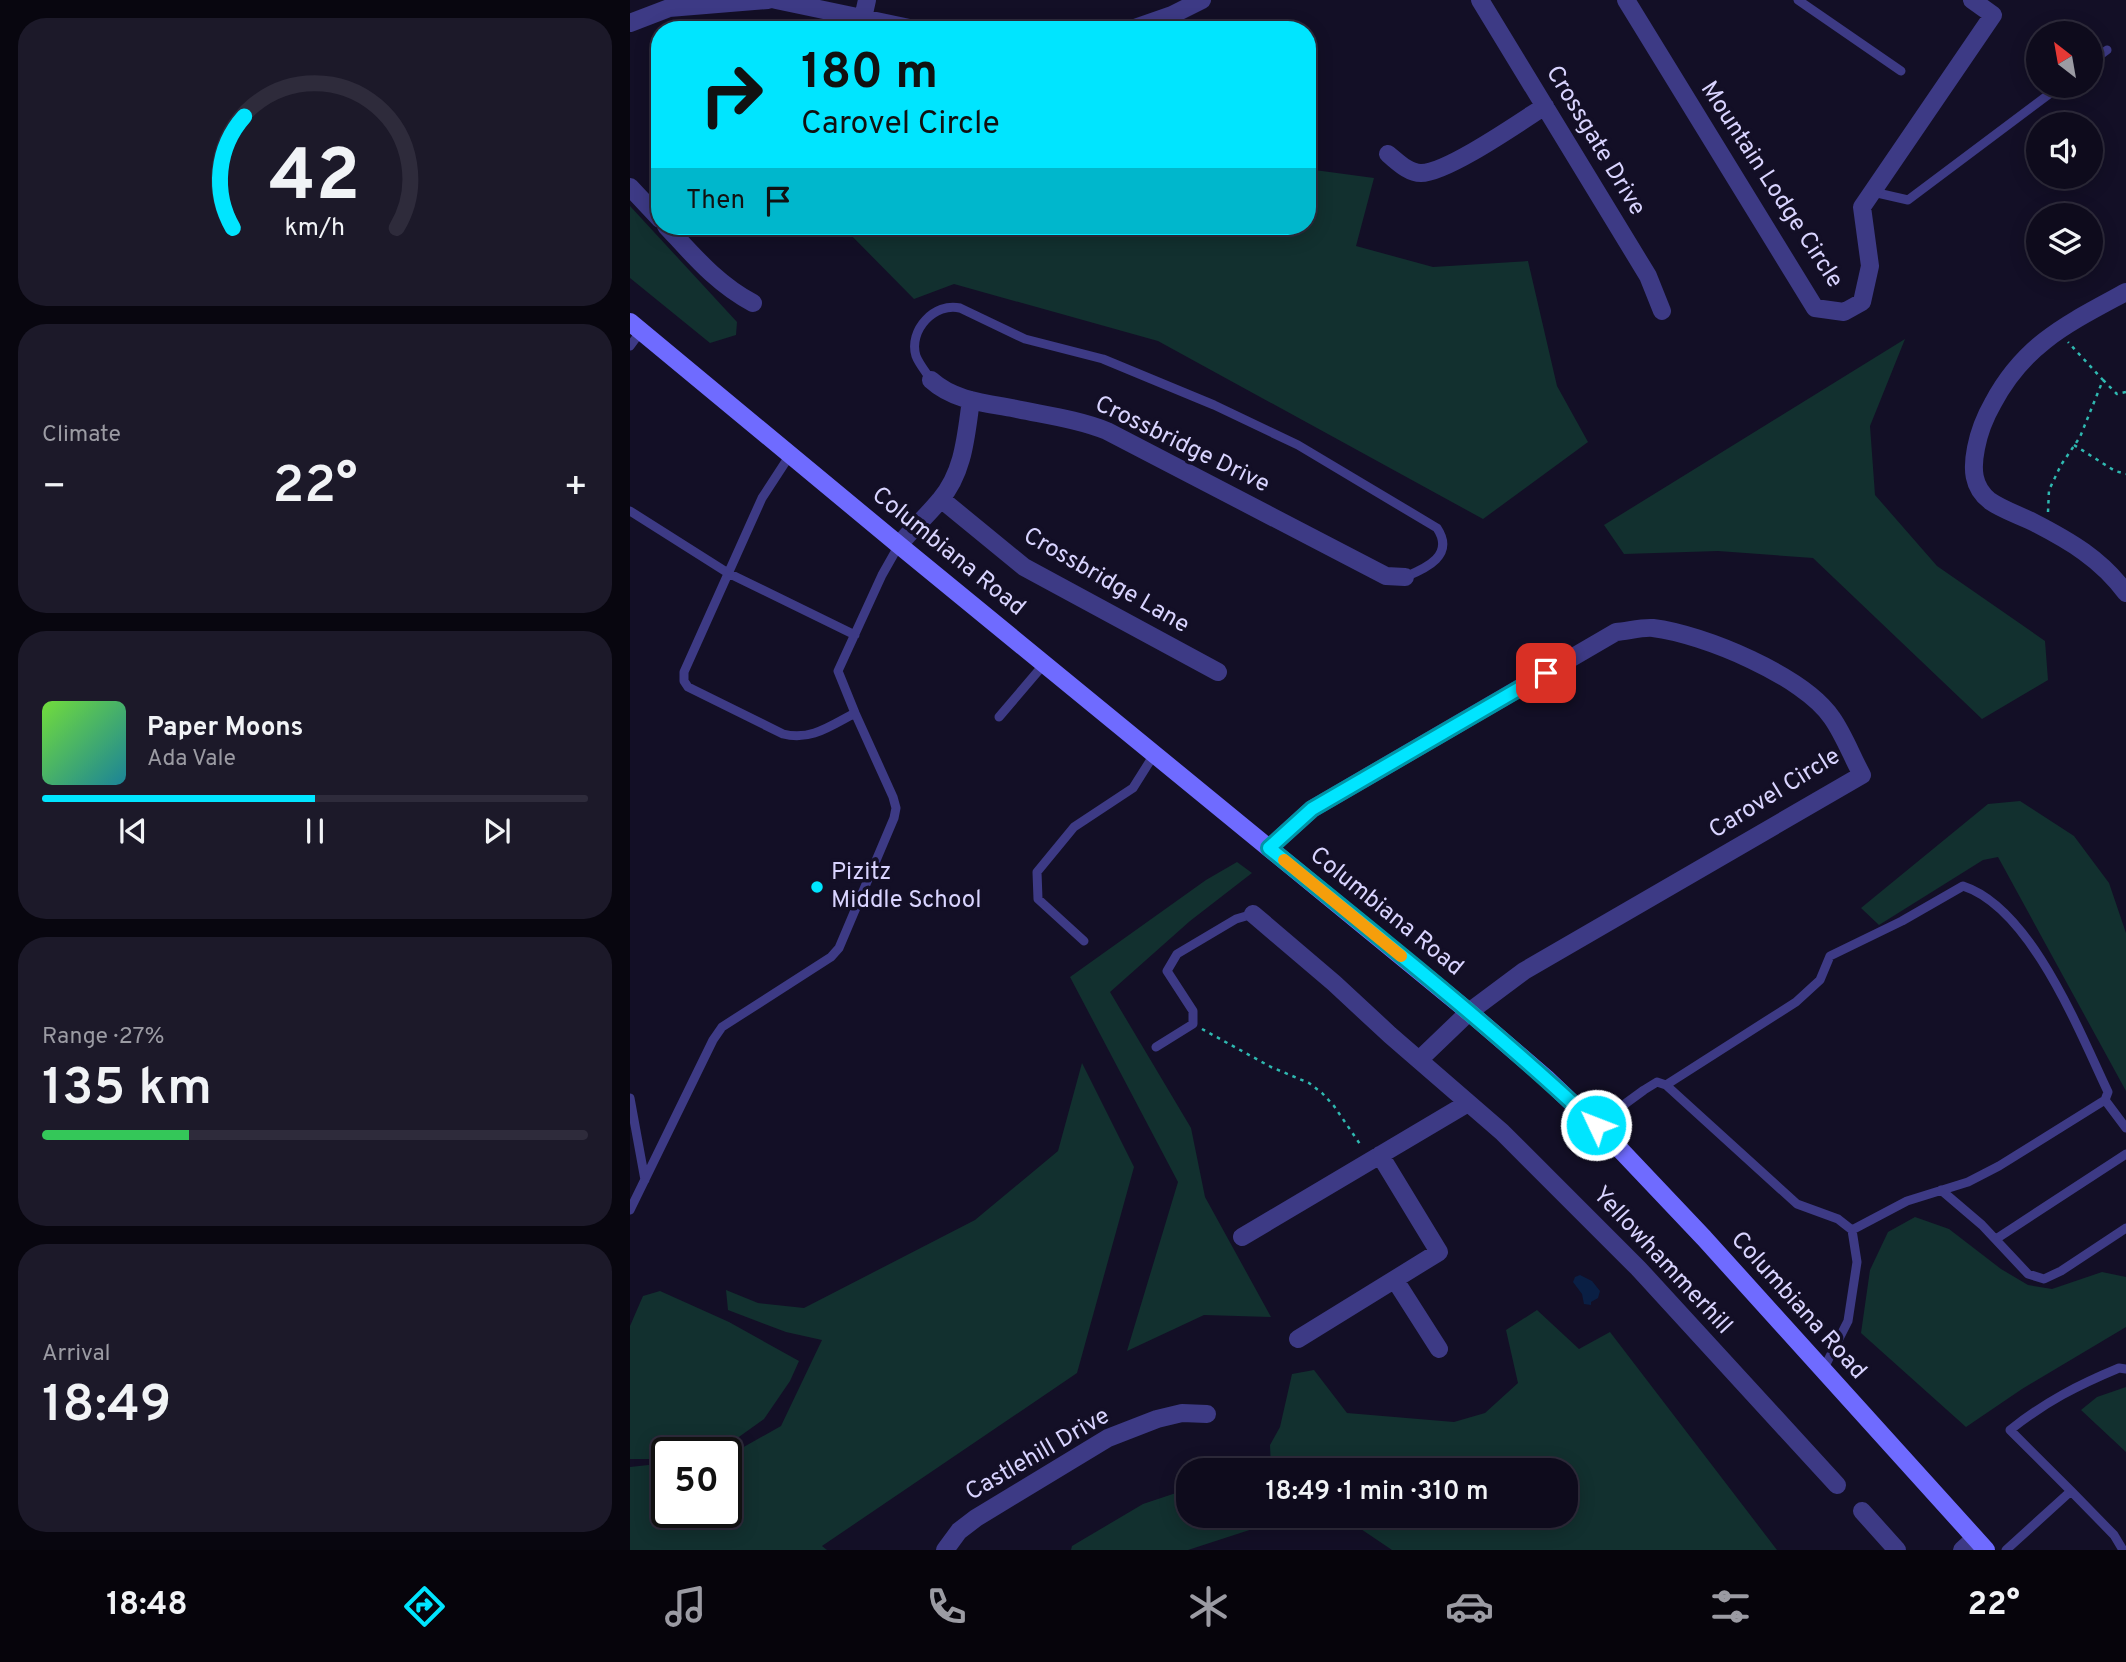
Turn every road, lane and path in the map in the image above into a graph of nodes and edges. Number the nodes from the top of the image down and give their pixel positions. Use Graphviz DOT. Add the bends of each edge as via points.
graph roads {
  1 [pos="768,0"];
  2 [pos="776,0"];
  3 [pos="867,0"];
  4 [pos="1202,0"];
  5 [pos="1480,0"];
  6 [pos="1626,0"];
  7 [pos="1798,0"];
  8 [pos="1972,0"];
  9 [pos="863,18"];
  10 [pos="877,21"];
  11 [pos="1154,21"];
  12 [pos="630,23"];
  13 [pos="2107,50"];
  14 [pos="2104,52"];
  15 [pos="1901,71"];
  16 [pos="2044,98"];
  17 [pos="1545,106"];
  18 [pos="1388,154"];
  19 [pos="630,187"];
  20 [pos="1873,192"];
  21 [pos="651,209"];
  22 [pos="674,235"];
  23 [pos="2126,292"];
  24 [pos="753,303"];
  25 [pos="1662,311"];
  26 [pos="635,327"];
  27 [pos="2057,331"];
  28 [pos="630,346"];
  29 [pos="931,380"];
  30 [pos="2103,380"];
  31 [pos="2126,392"];
  32 [pos="971,400"];
  33 [pos="2074,445"];
  34 [pos="790,455"];
  35 [pos="2126,474"];
  36 [pos="942,499"];
  37 [pos="630,511"];
  38 [pos="2047,529"];
  39 [pos="899,545"];
  40 [pos="728,573"];
  41 [pos="1405,577"];
  42 [pos="2126,593"];
  43 [pos="855,635"];
  44 [pos="1045,663"];
  45 [pos="1218,672"];
  46 [pos="855,713"];
  47 [pos="999,717"];
  48 [pos="1155,754"];
  49 [pos="1269,848"];
  50 [pos="1253,914"];
  51 [pos="1084,941"];
  52 [pos="1469,1012"];
  53 [pos="1193,1024"];
  54 [pos="1156,1047"];
  55 [pos="1419,1060"];
  56 [pos="1666,1085"];
  57 [pos="630,1098"];
  58 [pos="2105,1100"];
  59 [pos="1468,1103"];
  60 [pos="1596,1125"];
  61 [pos="2126,1128"];
  62 [pos="2126,1154"];
  63 [pos="1376,1157"];
  64 [pos="645,1180"];
  65 [pos="1941,1190"];
  66 [pos="630,1210"];
  67 [pos="2126,1227"];
  68 [pos="1852,1230"];
  69 [pos="1242,1237"];
  70 [pos="1996,1239"];
  71 [pos="1395,1280"];
  72 [pos="1298,1339"];
  73 [pos="1439,1349"];
  74 [pos="2126,1369"];
  75 [pos="1823,1370"];
  76 [pos="1207,1414"];
  77 [pos="1837,1485"];
  78 [pos="2071,1491"];
  79 [pos="1862,1511"];
  80 [pos="1974,1546"];
  81 [pos="945,1550"];
  82 [pos="1897,1550"];
  83 [pos="2006,1550"];
  84 [pos="2123,1550"];
  1 -- 12 [label="street" via="669,8"];
  2 -- 9 [label="street"];
  3 -- 9 [label="street"];
  4 -- 11 [label="street"];
  5 -- 17 [label="street, Crossgate Drive"];
  6 -- 20 [label="street, Mountain Lodge Circle" via="1815,308 1844,312 1862,302 1870,266 1862,207"];
  7 -- 15 [label="lane"];
  8 -- 20 [label="street, Mountain Lodge Circle" via="1993,15"];
  9 -- 10 [label="street"];
  13 -- 14 [label="lane"];
  16 -- 20 [label="lane" via="1908,200"];
  17 -- 18 [label="street" via="1438,170 1419,173"];
  17 -- 25 [label="street, Crossgate Drive" via="1648,276"];
  19 -- 21 [label="street"];
  22 -- 24 [label="street" via="717,280"];
  23 -- 27 [label="street"];
  26 -- 28 [label="lane"];
  26 -- 34 [label="main road, Columbiana Road"];
  27 -- 30 [label="path"];
  27 -- 38 [label="street" via="2020,362 2003,385 1986,415 1973,463 1979,489 1988,500"];
  29 -- 32 [label="street, Crossbridge Drive" via="941,389"];
  29 -- 41 [label="lane" via="916,358 915,341 935,311 951,306 1025,339 1103,359 1170,386 1298,444 1437,528 1443,538 1441,553 1422,570"];
  30 -- 31 [label="path" via="2117,394"];
  30 -- 33 [label="path"];
  32 -- 36 [label="street" via="963,453"];
  32 -- 41 [label="street, Crossbridge Drive" via="1084,422 1107,431 1386,576"];
  33 -- 35 [label="path"];
  33 -- 38 [label="path" via="2049,490"];
  34 -- 39 [label="main road, Columbiana Road"];
  34 -- 40 [label="lane" via="762,498"];
  36 -- 39 [label="street"];
  36 -- 45 [label="street, Crossbridge Lane" via="1024,567"];
  37 -- 40 [label="lane"];
  38 -- 42 [label="street" via="2092,557"];
  39 -- 43 [label="lane"];
  39 -- 44 [label="main road, Columbiana Road"];
  40 -- 43 [label="lane"];
  40 -- 46 [label="lane" via="684,672 688,687 797,737 816,733"];
  43 -- 46 [label="lane" via="838,671"];
  44 -- 47 [label="lane"];
  44 -- 48 [label="main road, Columbiana Road"];
  46 -- 64 [label="lane" via="896,808 839,948 722,1027"];
  48 -- 49 [label="main road, Columbiana Road"];
  48 -- 51 [label="lane" via="1133,788 1074,827 1037,872 1038,899"];
  49 -- 52 [label="main road, Columbiana Road"];
  49 -- 52 [label="street, Carovel Circle" via="1312,809 1616,632 1651,628 1693,636 1805,690 1832,717 1861,775 1524,971"];
  50 -- 53 [label="lane" via="1177,954 1167,971 1193,1011"];
  50 -- 55 [label="street, Yellowhammerhill"];
  52 -- 55 [label="street"];
  52 -- 60 [label="main road, Columbiana Road"];
  53 -- 54 [label="lane"];
  53 -- 63 [label="path" via="1309,1083 1335,1106"];
  55 -- 59 [label="street, Yellowhammerhill"];
  56 -- 58 [label="lane" via="1796,1002 1820,980 1830,956 1963,886 1988,898 2034,948 2108,1092"];
  56 -- 60 [label="lane" via="1657,1082"];
  56 -- 68 [label="lane" via="1797,1204 1838,1219"];
  57 -- 64 [label="lane"];
  58 -- 61 [label="lane"];
  58 -- 65 [label="lane" via="1999,1166"];
  59 -- 63 [label="street"];
  59 -- 77 [label="street, Yellowhammerhill" via="1638,1268"];
  60 -- 75 [label="main road, Columbiana Road"];
  62 -- 70 [label="lane"];
  63 -- 69 [label="street"];
  63 -- 71 [label="street" via="1439,1252"];
  64 -- 66 [label="lane"];
  65 -- 68 [label="lane" via="1907,1201"];
  65 -- 70 [label="lane"];
  67 -- 70 [label="lane" via="2044,1279 2028,1274"];
  68 -- 75 [label="lane" via="1857,1262 1848,1321"];
  71 -- 72 [label="street"];
  71 -- 73 [label="street"];
  74 -- 78 [label="lane" via="2076,1386 2010,1430"];
  75 -- 80 [label="main road, Columbiana Road"];
  76 -- 81 [label="street, Castlehill Drive" via="1157,1419 1097,1443 976,1518"];
  78 -- 83 [label="lane"];
  78 -- 84 [label="lane"];
  79 -- 82 [label="street"];
}
